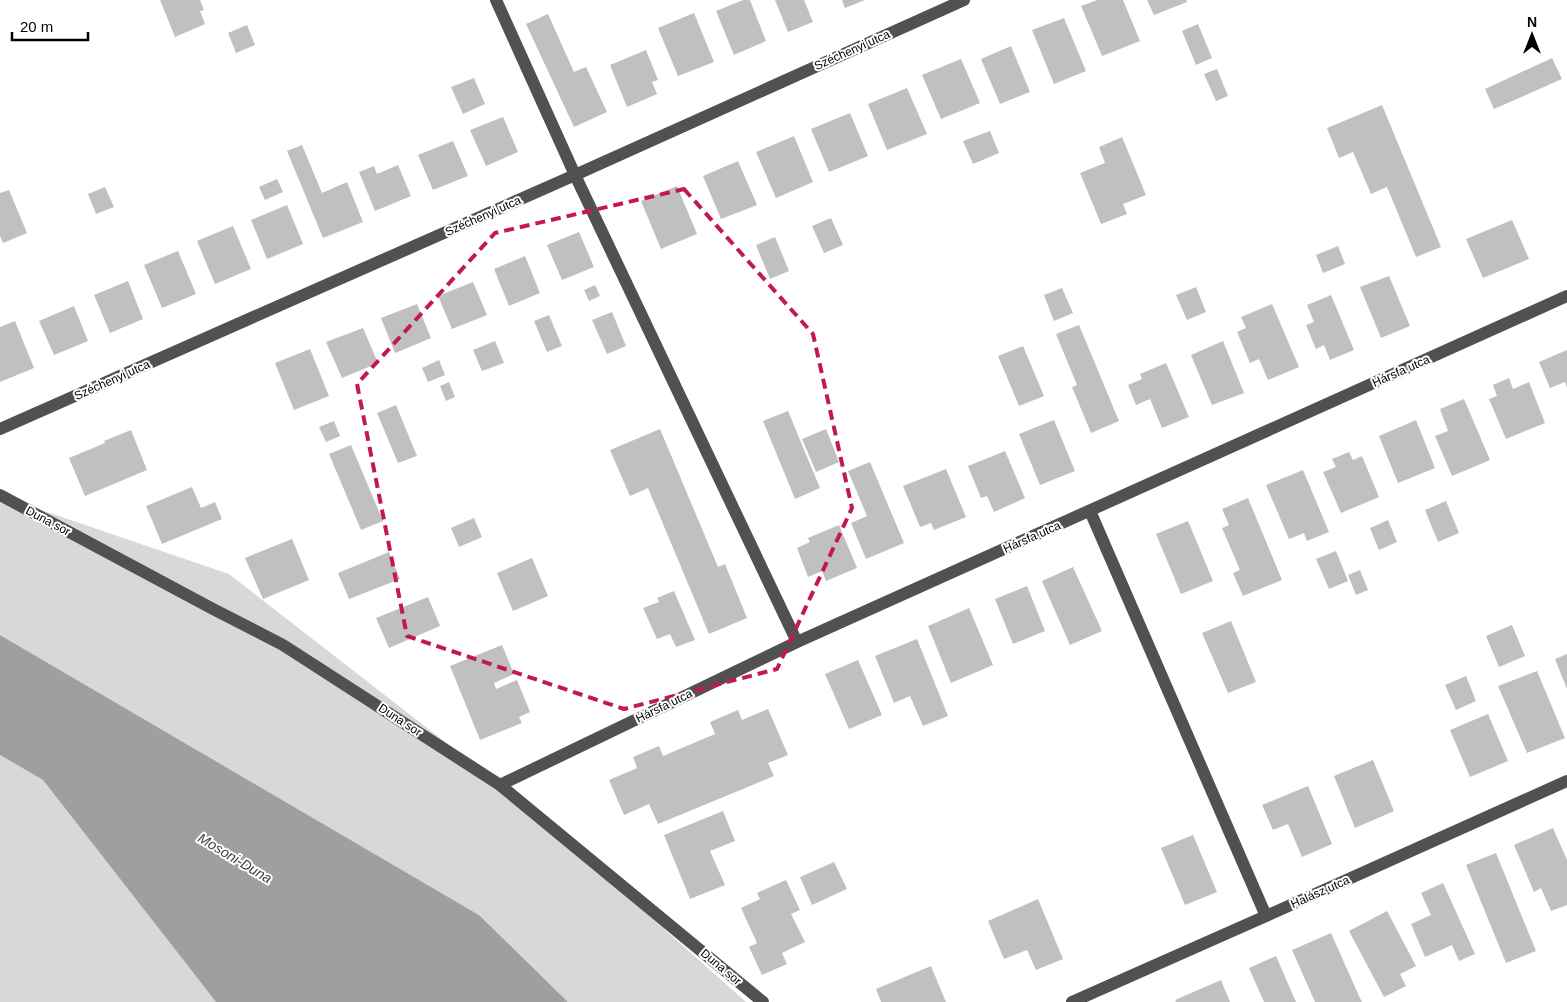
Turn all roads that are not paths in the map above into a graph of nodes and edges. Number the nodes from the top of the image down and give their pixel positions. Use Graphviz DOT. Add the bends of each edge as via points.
graph roads {
  1 [pos="496,0"];
  2 [pos="964,0"];
  3 [pos="575,175"];
  4 [pos="1567,296"];
  5 [pos="0,429"];
  6 [pos="0,496"];
  7 [pos="1090,511"];
  8 [pos="797,642"];
  9 [pos="1567,780"];
  10 [pos="500,785"];
  11 [pos="1266,916"];
  12 [pos="762,1002"];
  13 [pos="1072,1002"];
  1 -- 3 [label="street"];
  2 -- 3 [label="street, Széchenyi utca"];
  3 -- 5 [label="street, Széchenyi utca"];
  3 -- 8 [label="street"];
  4 -- 7 [label="street, Hársfa utca"];
  6 -- 10 [label="street, Duna sor" via="283,645"];
  7 -- 8 [label="street, Hársfa utca"];
  7 -- 11 [label="street"];
  8 -- 10 [label="street, Hársfa utca"];
  9 -- 11 [label="street, Halász utca"];
  10 -- 12 [label="street, Duna sor"];
  11 -- 13 [label="street, Halász utca"];
}
